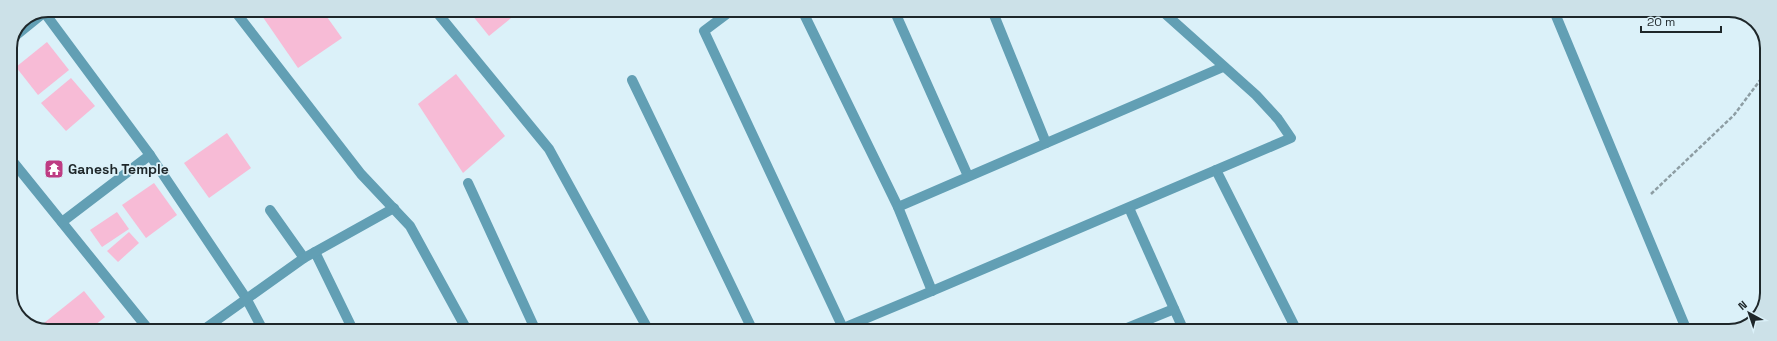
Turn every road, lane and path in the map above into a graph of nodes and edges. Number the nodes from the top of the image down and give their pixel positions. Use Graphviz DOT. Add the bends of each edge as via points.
graph roads {
  1 [pos="50,17"];
  2 [pos="239,17"];
  3 [pos="441,17"];
  4 [pos="723,17"];
  5 [pos="805,17"];
  6 [pos="897,17"];
  7 [pos="995,17"];
  8 [pos="1169,17"];
  9 [pos="1556,17"];
  10 [pos="36,19"];
  11 [pos="23,29"];
  12 [pos="1223,67"];
  13 [pos="632,80"];
  14 [pos="1760,80"];
  15 [pos="1046,143"];
  16 [pos="150,155"];
  17 [pos="17,167"];
  18 [pos="1216,170"];
  19 [pos="968,176"];
  20 [pos="468,183"];
  21 [pos="898,207"];
  22 [pos="394,208"];
  23 [pos="1130,208"];
  24 [pos="1636,208"];
  25 [pos="270,210"];
  26 [pos="62,222"];
  27 [pos="315,252"];
  28 [pos="304,258"];
  29 [pos="932,291"];
  30 [pos="246,298"];
  31 [pos="1174,309"];
  32 [pos="144,324"];
  33 [pos="210,324"];
  34 [pos="260,324"];
  35 [pos="350,324"];
  36 [pos="464,324"];
  37 [pos="533,324"];
  38 [pos="645,324"];
  39 [pos="750,324"];
  40 [pos="837,324"];
  41 [pos="851,324"];
  42 [pos="1137,324"];
  43 [pos="1181,324"];
  44 [pos="1293,324"];
  45 [pos="1684,324"];
  1 -- 16 [label="street"];
  2 -- 22 [label="street" via="362,174"];
  3 -- 38 [label="street" via="549,149"];
  4 -- 40 [label="street" via="704,31"];
  5 -- 21 [label="street"];
  6 -- 19 [label="street"];
  7 -- 15 [label="street"];
  8 -- 12 [label="street"];
  9 -- 24 [label="street"];
  10 -- 11 [label="street"];
  12 -- 15 [label="street"];
  12 -- 18 [label="street" via="1256,95 1278,119 1290,138"];
  13 -- 39 [label="street"];
  14 -- 24 [label="path" via="1734,115"];
  15 -- 19 [label="street"];
  16 -- 26 [label="street"];
  16 -- 30 [label="street"];
  17 -- 26 [label="street"];
  18 -- 23 [label="street"];
  18 -- 44 [label="street"];
  19 -- 21 [label="street"];
  20 -- 37 [label="street"];
  21 -- 29 [label="street"];
  22 -- 27 [label="street"];
  22 -- 36 [label="street" via="410,226"];
  23 -- 29 [label="street"];
  23 -- 31 [label="street"];
  24 -- 45 [label="street"];
  25 -- 28 [label="street"];
  26 -- 32 [label="street"];
  27 -- 28 [label="street"];
  27 -- 35 [label="street"];
  28 -- 30 [label="street"];
  29 -- 41 [label="street"];
  30 -- 33 [label="street"];
  30 -- 34 [label="street"];
  31 -- 42 [label="street"];
  31 -- 43 [label="street"];
}
